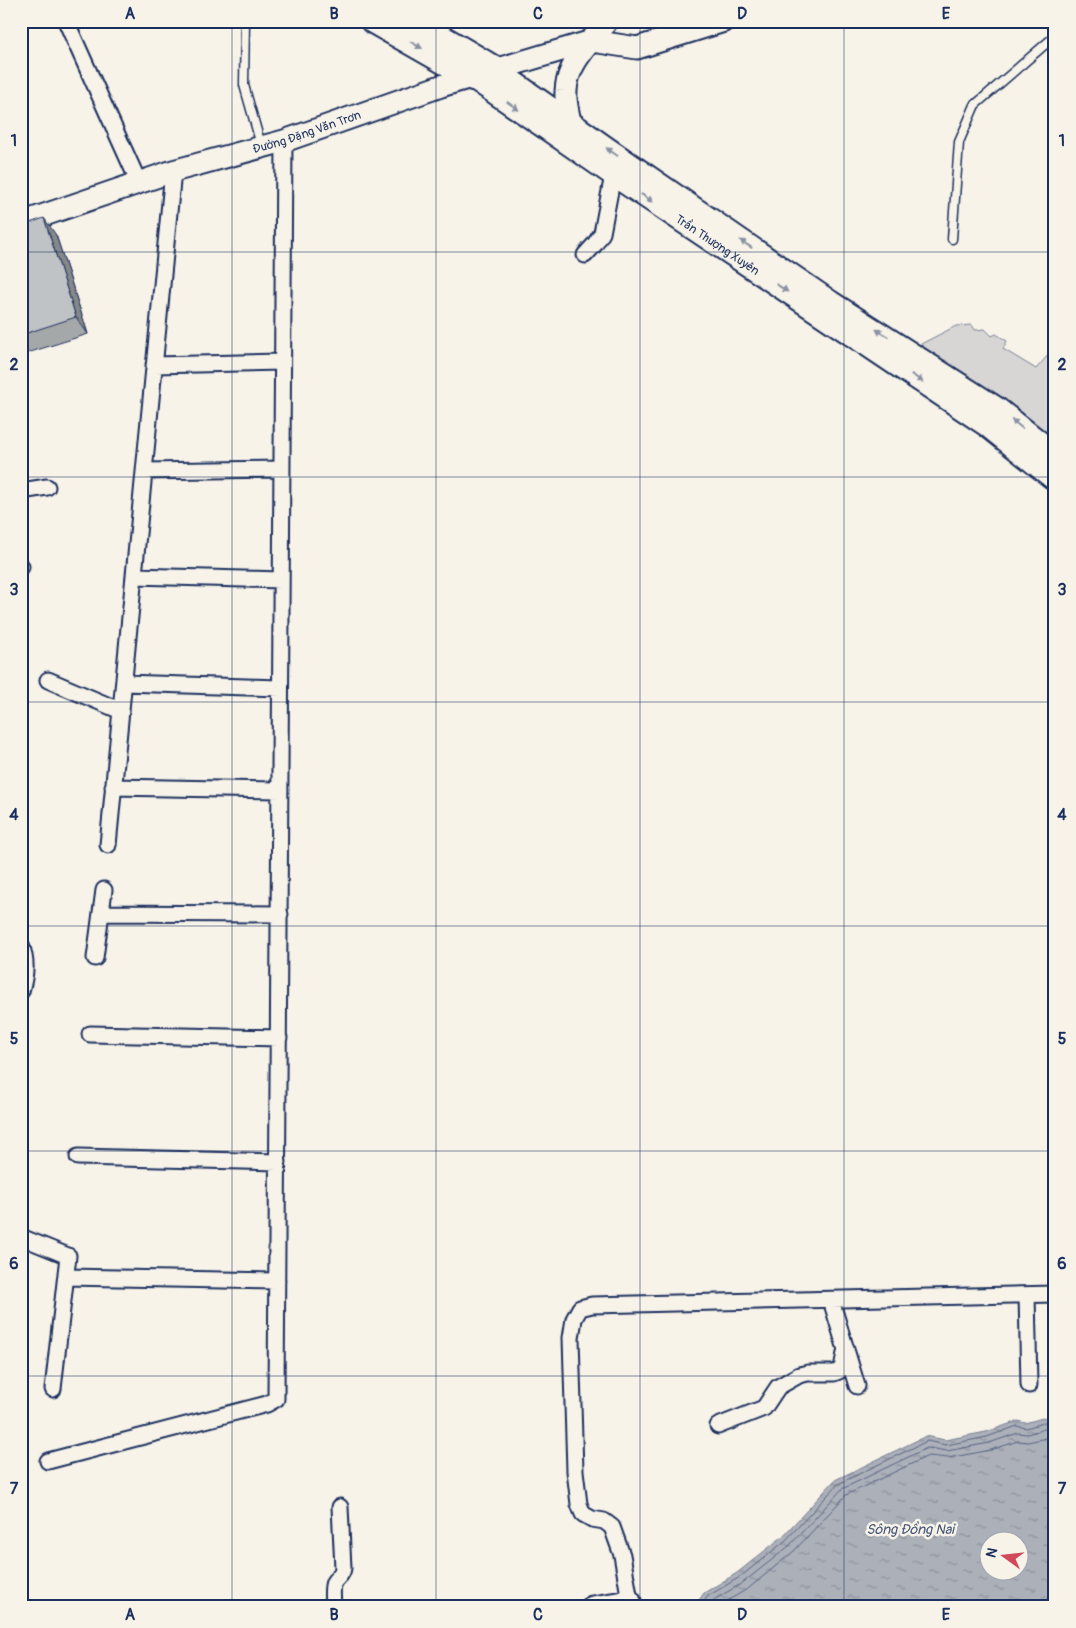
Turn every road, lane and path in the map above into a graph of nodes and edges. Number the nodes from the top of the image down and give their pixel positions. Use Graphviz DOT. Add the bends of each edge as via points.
graph roads {
  1 [pos="66,21"];
  2 [pos="245,21"];
  3 [pos="373,21"];
  4 [pos="414,21"];
  5 [pos="681,21"];
  6 [pos="724,21"];
  7 [pos="608,22"];
  8 [pos="1055,36"];
  9 [pos="601,43"];
  10 [pos="498,70"];
  11 [pos="473,78"];
  12 [pos="570,122"];
  13 [pos="284,141"];
  14 [pos="261,147"];
  15 [pos="172,171"];
  16 [pos="613,175"];
  17 [pos="139,183"];
  18 [pos="21,222"];
  19 [pos="952,239"];
  20 [pos="585,256"];
  21 [pos="282,362"];
  22 [pos="154,365"];
  23 [pos="1055,454"];
  24 [pos="282,469"];
  25 [pos="144,471"];
  26 [pos="1055,480"];
  27 [pos="47,487"];
  28 [pos="21,491"];
  29 [pos="134,576"];
  30 [pos="281,580"];
  31 [pos="48,680"];
  32 [pos="124,683"];
  33 [pos="280,688"];
  34 [pos="121,711"];
  35 [pos="113,787"];
  36 [pos="280,790"];
  37 [pos="108,845"];
  38 [pos="104,890"];
  39 [pos="101,913"];
  40 [pos="280,914"];
  41 [pos="21,945"];
  42 [pos="95,958"];
  43 [pos="22,987"];
  44 [pos="90,1034"];
  45 [pos="279,1038"];
  46 [pos="78,1157"];
  47 [pos="278,1162"];
  48 [pos="21,1236"];
  49 [pos="66,1277"];
  50 [pos="277,1281"];
  51 [pos="1027,1294"];
  52 [pos="1055,1294"];
  53 [pos="831,1300"];
  54 [pos="846,1348"];
  55 [pos="1029,1385"];
  56 [pos="857,1386"];
  57 [pos="53,1389"];
  58 [pos="718,1426"];
  59 [pos="48,1461"];
  60 [pos="340,1507"];
  61 [pos="630,1601"];
  62 [pos="333,1607"];
  63 [pos="592,1607"];
  1 -- 17 [label="street"];
  2 -- 14 [label="lane" via="244,85"];
  3 -- 11 [label="main road, Trần Thượng Xuyên, one-way"];
  4 -- 10 [label="main road, Trần Thượng Xuyên"];
  5 -- 9 [label="main road, Đường Đặng Văn Trơn"];
  6 -- 9 [label="main road, Đường Đặng Văn Trơn" via="637,48"];
  7 -- 9 [label="main road"];
  8 -- 19 [label="lane" via="975,105 960,142"];
  9 -- 10 [label="main road, Đường Đặng Văn Trơn"];
  9 -- 12 [label="main road" via="577,58 569,78 566,89"];
  10 -- 11 [label="main road, Đường Đặng Văn Trơn"];
  10 -- 12 [label="main road, Trần Thượng Xuyên"];
  11 -- 13 [label="main road, Đường Đặng Văn Trơn" via="441,86"];
  11 -- 16 [label="main road, Trần Thượng Xuyên, one-way"];
  23 -- 12 [label="main road, Trần Thượng Xuyên, one-way" via="997,408 831,302"];
  13 -- 14 [label="main road, Đường Đặng Văn Trơn"];
  13 -- 21 [label="street"];
  14 -- 15 [label="main road, Đường Đặng Văn Trơn"];
  15 -- 17 [label="main road, Đường Đặng Văn Trơn"];
  15 -- 22 [label="street"];
  16 -- 20 [label="street" via="602,233"];
  16 -- 26 [label="main road, Trần Thượng Xuyên, one-way" via="986,425"];
  17 -- 18 [label="main road, Đường Đặng Văn Trơn"];
  21 -- 22 [label="street"];
  21 -- 24 [label="street"];
  22 -- 25 [label="street"];
  24 -- 25 [label="street"];
  24 -- 30 [label="street"];
  25 -- 29 [label="street"];
  27 -- 28 [label="street"];
  29 -- 30 [label="street"];
  29 -- 32 [label="street"];
  30 -- 33 [label="street"];
  31 -- 34 [label="street"];
  32 -- 33 [label="street"];
  32 -- 34 [label="street"];
  33 -- 36 [label="street"];
  34 -- 35 [label="street"];
  35 -- 36 [label="street"];
  35 -- 37 [label="street"];
  36 -- 40 [label="street"];
  38 -- 39 [label="street"];
  39 -- 40 [label="street"];
  39 -- 42 [label="street"];
  40 -- 45 [label="street"];
  41 -- 43 [label="street" via="26,956"];
  44 -- 45 [label="street"];
  45 -- 47 [label="street"];
  46 -- 47 [label="street"];
  47 -- 50 [label="street"];
  48 -- 49 [label="street" via="68,1256"];
  49 -- 50 [label="street"];
  49 -- 57 [label="street"];
  50 -- 59 [label="street" via="276,1399"];
  51 -- 52 [label="street"];
  51 -- 53 [label="street"];
  51 -- 55 [label="street"];
  53 -- 54 [label="street"];
  53 -- 61 [label="street" via="592,1304 580,1308 574,1319 571,1338 579,1504 583,1514 612,1527 622,1555"];
  54 -- 56 [label="street"];
  54 -- 58 [label="street" via="839,1371 799,1374 778,1387 764,1408"];
  60 -- 62 [label="street" via="343,1568 334,1582"];
  61 -- 63 [label="main road"];
}
